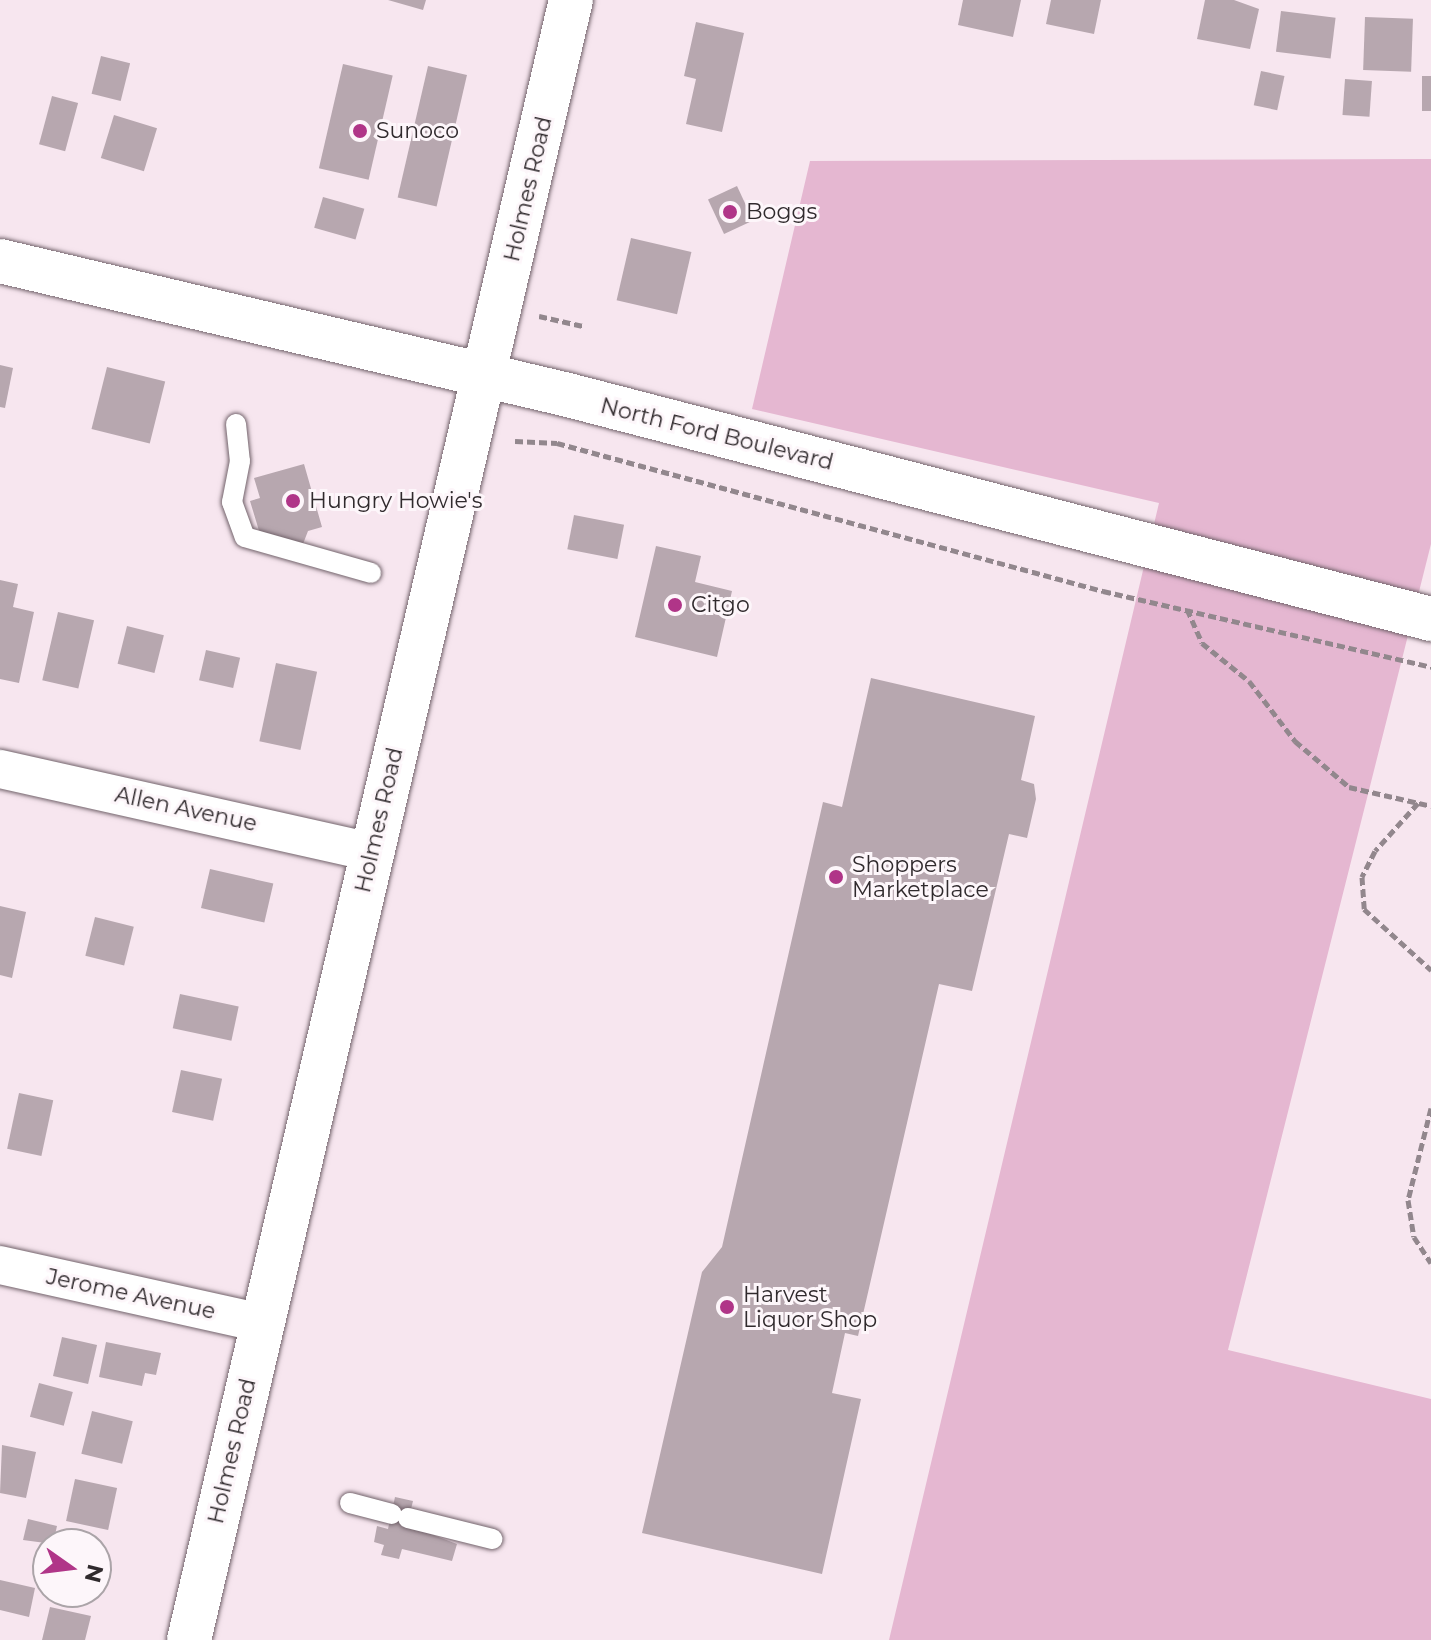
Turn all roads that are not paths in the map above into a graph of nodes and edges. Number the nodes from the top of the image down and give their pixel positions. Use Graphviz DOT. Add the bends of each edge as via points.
graph roads {
  1 [pos="571,0"];
  2 [pos="0,261"];
  3 [pos="484,376"];
  4 [pos="236,424"];
  5 [pos="371,573"];
  6 [pos="1431,619"];
  7 [pos="0,769"];
  8 [pos="372,852"];
  9 [pos="0,1265"];
  10 [pos="262,1323"];
  11 [pos="350,1503"];
  12 [pos="492,1539"];
  13 [pos="189,1640"];
  1 -- 3 [label="main road, Holmes Road"];
  2 -- 3 [label="main road, North Ford Boulevard"];
  3 -- 6 [label="main road, North Ford Boulevard"];
  3 -- 8 [label="main road, Holmes Road"];
  4 -- 5 [label="lane" via="240,461 232,502 245,537"];
  7 -- 8 [label="street, Allen Avenue"];
  8 -- 10 [label="main road, Holmes Road"];
  9 -- 10 [label="street, Jerome Avenue"];
  10 -- 13 [label="main road, Holmes Road"];
  11 -- 12 [label="lane"];
}
